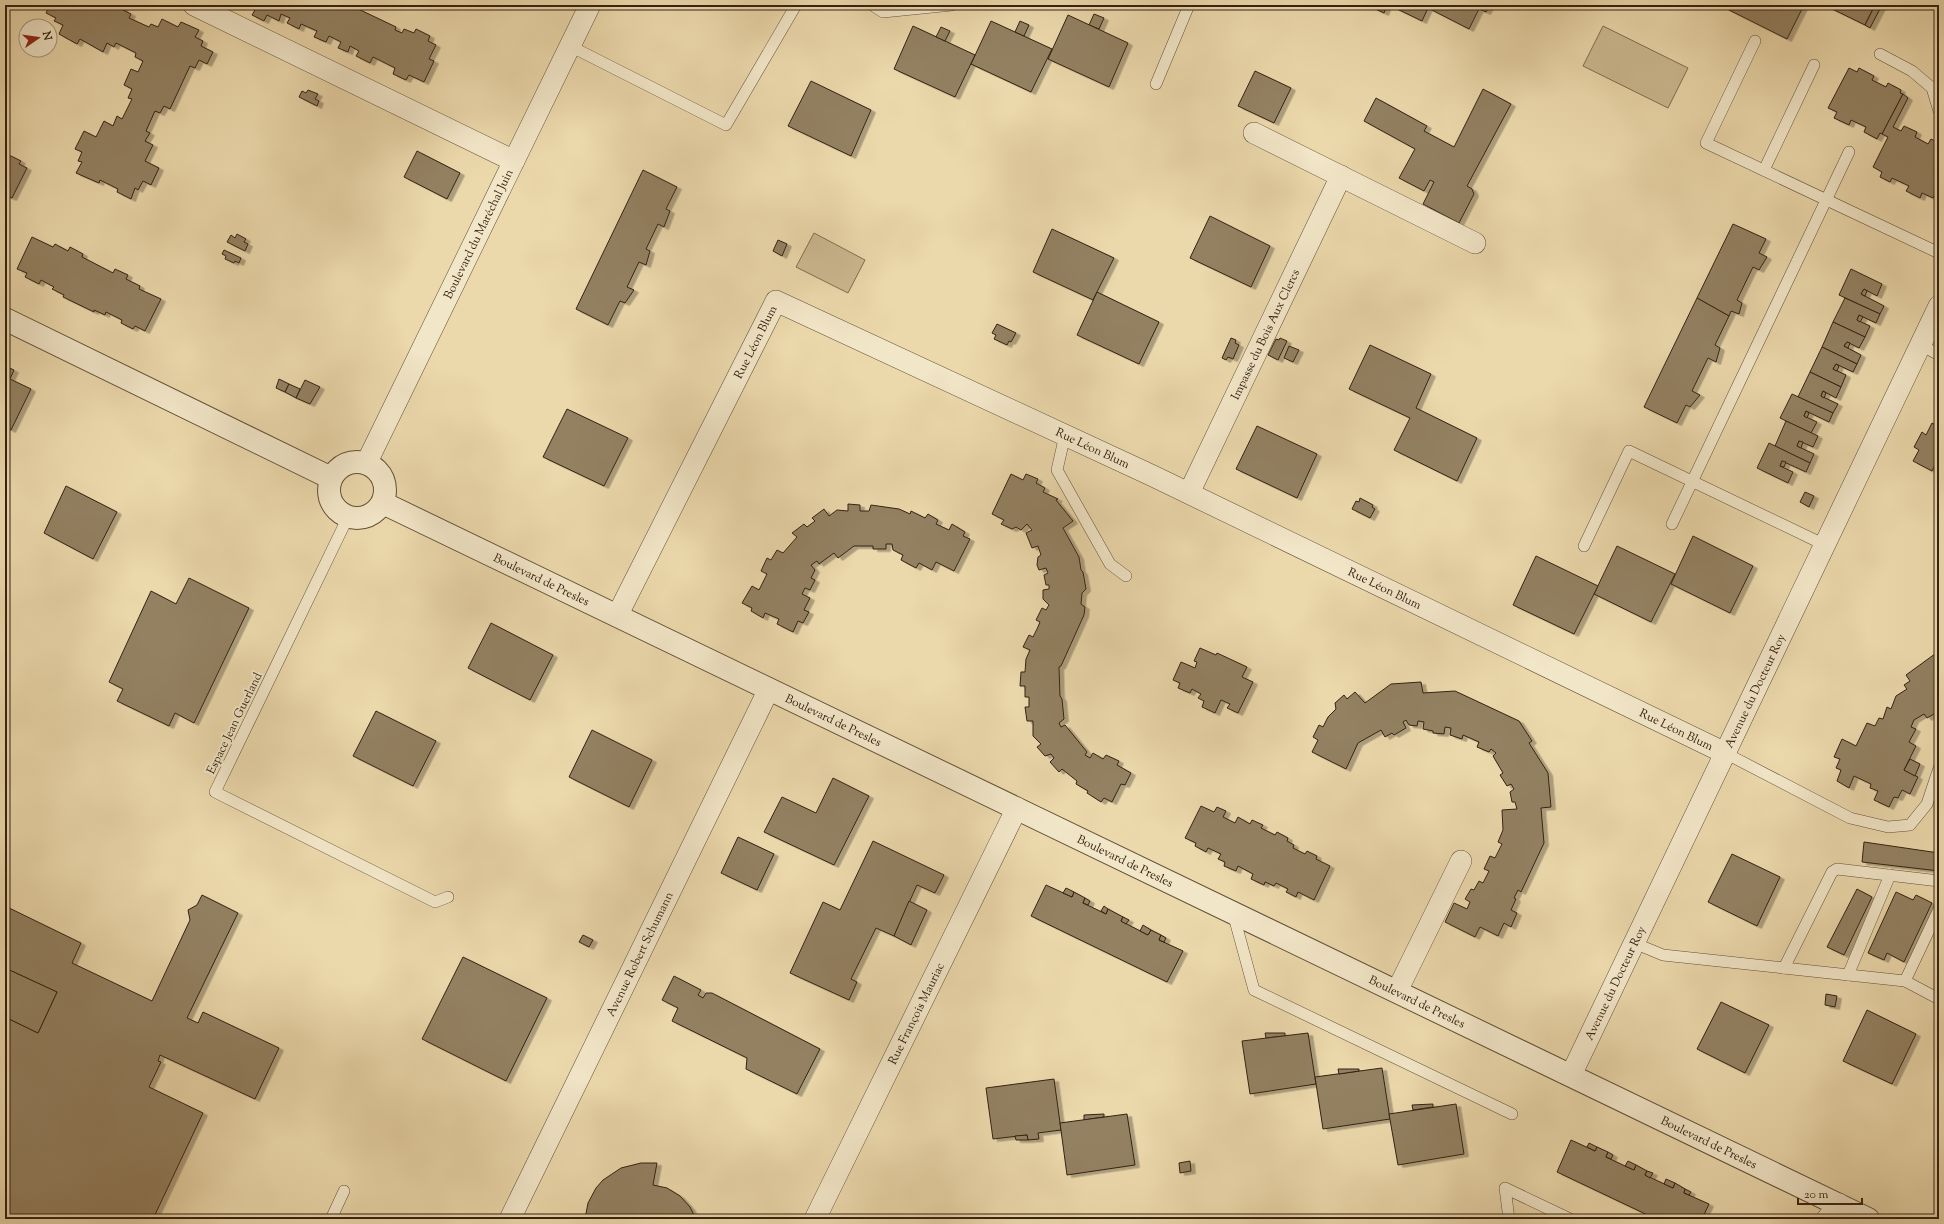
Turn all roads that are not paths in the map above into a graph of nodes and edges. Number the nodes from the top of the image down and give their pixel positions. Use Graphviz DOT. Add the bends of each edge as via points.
graph roads {
  1 [pos="194,5"];
  2 [pos="590,5"];
  3 [pos="796,5"];
  4 [pos="872,5"];
  5 [pos="952,5"];
  6 [pos="1189,5"];
  7 [pos="885,8"];
  8 [pos="1754,41"];
  9 [pos="570,46"];
  10 [pos="1880,54"];
  11 [pos="1814,66"];
  12 [pos="1156,84"];
  13 [pos="1939,111"];
  14 [pos="1254,133"];
  15 [pos="1849,152"];
  16 [pos="514,161"];
  17 [pos="1764,170"];
  18 [pos="1341,176"];
  19 [pos="1826,200"];
  20 [pos="1475,243"];
  21 [pos="1939,253"];
  22 [pos="1939,306"];
  23 [pos="5,319"];
  24 [pos="1921,345"];
  25 [pos="1939,355"];
  26 [pos="1065,436"];
  27 [pos="366,464"];
  28 [pos="331,478"];
  29 [pos="1692,481"];
  30 [pos="1189,494"];
  31 [pos="382,503"];
  32 [pos="348,517"];
  33 [pos="1672,524"];
  34 [pos="1825,545"];
  35 [pos="1584,546"];
  36 [pos="1126,576"];
  37 [pos="617,616"];
  38 [pos="769,689"];
  39 [pos="1725,753"];
  40 [pos="1939,768"];
  41 [pos="1017,808"];
  42 [pos="1461,860"];
  43 [pos="1890,875"];
  44 [pos="1939,881"];
  45 [pos="448,897"];
  46 [pos="1939,910"];
  47 [pos="1233,912"];
  48 [pos="1634,943"];
  49 [pos="1784,968"];
  50 [pos="1848,975"];
  51 [pos="1905,981"];
  52 [pos="1397,991"];
  53 [pos="1939,999"];
  54 [pos="1571,1075"];
  55 [pos="1512,1114"];
  56 [pos="344,1191"];
  57 [pos="1833,1212"];
  58 [pos="331,1219"];
  59 [pos="510,1219"];
  60 [pos="815,1219"];
  61 [pos="1509,1219"];
  62 [pos="1570,1219"];
  63 [pos="1868,1219"];
  1 -- 16 [label="street"];
  2 -- 9 [label="street, Boulevard du Maréchal Juin"];
  3 -- 9 [label="lane" via="726,125"];
  4 -- 7 [label="lane"];
  5 -- 7 [label="lane"];
  6 -- 12 [label="lane"];
  8 -- 17 [label="lane" via="1706,143"];
  9 -- 16 [label="street, Boulevard du Maréchal Juin"];
  10 -- 13 [label="lane" via="1912,71 1932,88"];
  11 -- 17 [label="lane"];
  14 -- 18 [label="street"];
  15 -- 19 [label="lane"];
  16 -- 27 [label="street, Boulevard du Maréchal Juin"];
  17 -- 19 [label="lane"];
  18 -- 20 [label="street"];
  18 -- 30 [label="street, Impasse du Bois Aux Clercs"];
  19 -- 21 [label="lane"];
  19 -- 29 [label="lane"];
  22 -- 24 [label="street, Avenue du Docteur Roy"];
  23 -- 28 [label="street"];
  24 -- 25 [label="lane"];
  24 -- 34 [label="street, Avenue du Docteur Roy"];
  26 -- 30 [label="street, Rue Léon Blum"];
  26 -- 36 [label="lane" via="1057,470 1110,564"];
  26 -- 37 [label="street, Rue Léon Blum" via="776,301"];
  27 -- 28 [label="street" via="350,463 336,471"];
  27 -- 31 [label="street" via="375,468 381,476 384,489"];
  28 -- 32 [label="street" via="328,487 333,506 339,513"];
  29 -- 33 [label="lane"];
  29 -- 34 [label="lane"];
  29 -- 35 [label="lane" via="1629,451"];
  30 -- 39 [label="street, Rue Léon Blum"];
  31 -- 32 [label="street" via="368,516 356,519"];
  31 -- 37 [label="street, Boulevard de Presles"];
  32 -- 45 [label="lane, Espace Jean Guerland" via="215,792 435,902"];
  34 -- 39 [label="street, Avenue du Docteur Roy"];
  37 -- 38 [label="street, Boulevard de Presles"];
  38 -- 41 [label="street, Boulevard de Presles"];
  38 -- 59 [label="street, Avenue Robert Schumann"];
  39 -- 40 [label="lane" via="1850,818 1888,827 1910,825 1927,804"];
  39 -- 48 [label="street, Avenue du Docteur Roy"];
  41 -- 47 [label="street, Boulevard de Presles"];
  41 -- 60 [label="street, Rue François Mauriac"];
  42 -- 52 [label="street"];
  43 -- 44 [label="lane"];
  43 -- 49 [label="lane" via="1837,869 1832,872"];
  43 -- 50 [label="lane"];
  46 -- 51 [label="lane"];
  47 -- 52 [label="street, Boulevard de Presles"];
  47 -- 55 [label="lane" via="1254,990"];
  48 -- 49 [label="lane" via="1663,955"];
  48 -- 54 [label="street, Avenue du Docteur Roy"];
  49 -- 50 [label="lane"];
  50 -- 51 [label="lane"];
  51 -- 53 [label="lane"];
  52 -- 54 [label="street, Boulevard de Presles"];
  54 -- 57 [label="street, Boulevard de Presles"];
  56 -- 58 [label="lane"];
  57 -- 63 [label="street, Boulevard de Presles"];
  61 -- 62 [label="lane" via="1505,1188"];
}
